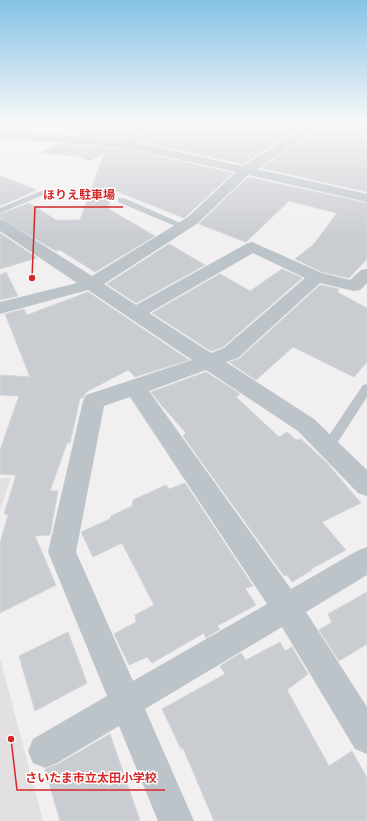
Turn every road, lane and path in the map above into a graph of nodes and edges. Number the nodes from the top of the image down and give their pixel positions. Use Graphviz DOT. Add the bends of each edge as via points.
graph roads {
  1 [pos="203,161"];
  2 [pos="260,161"];
  3 [pos="245,171"];
  4 [pos="44,193"];
  5 [pos="367,198"];
  6 [pos="121,200"];
  7 [pos="0,210"];
  8 [pos="0,224"];
  9 [pos="183,226"];
  10 [pos="367,274"];
  11 [pos="316,277"];
  12 [pos="92,284"];
  13 [pos="0,308"];
  14 [pos="136,313"];
  15 [pos="208,360"];
  16 [pos="135,388"];
  17 [pos="367,388"];
  18 [pos="328,447"];
  19 [pos="367,486"];
  20 [pos="367,560"];
  21 [pos="286,608"];
  22 [pos="126,702"];
  23 [pos="367,737"];
  24 [pos="44,751"];
  25 [pos="176,821"];
  1 -- 3 [label="street"];
  2 -- 3 [label="street"];
  3 -- 5 [label="street"];
  3 -- 9 [label="street" via="193,220"];
  4 -- 7 [label="lane"];
  6 -- 9 [label="lane"];
  8 -- 12 [label="street"];
  9 -- 12 [label="street"];
  10 -- 11 [label="street" via="354,286"];
  11 -- 14 [label="street" via="252,247"];
  11 -- 15 [label="street" via="231,353"];
  12 -- 13 [label="street"];
  12 -- 14 [label="street"];
  14 -- 15 [label="street"];
  15 -- 16 [label="street"];
  15 -- 18 [label="street" via="306,425"];
  16 -- 21 [label="street"];
  16 -- 22 [label="street" via="94,401 62,552"];
  17 -- 18 [label="lane"];
  18 -- 19 [label="street"];
  20 -- 21 [label="street"];
  21 -- 22 [label="street"];
  21 -- 23 [label="street"];
  22 -- 24 [label="street"];
  22 -- 25 [label="street"];
}
